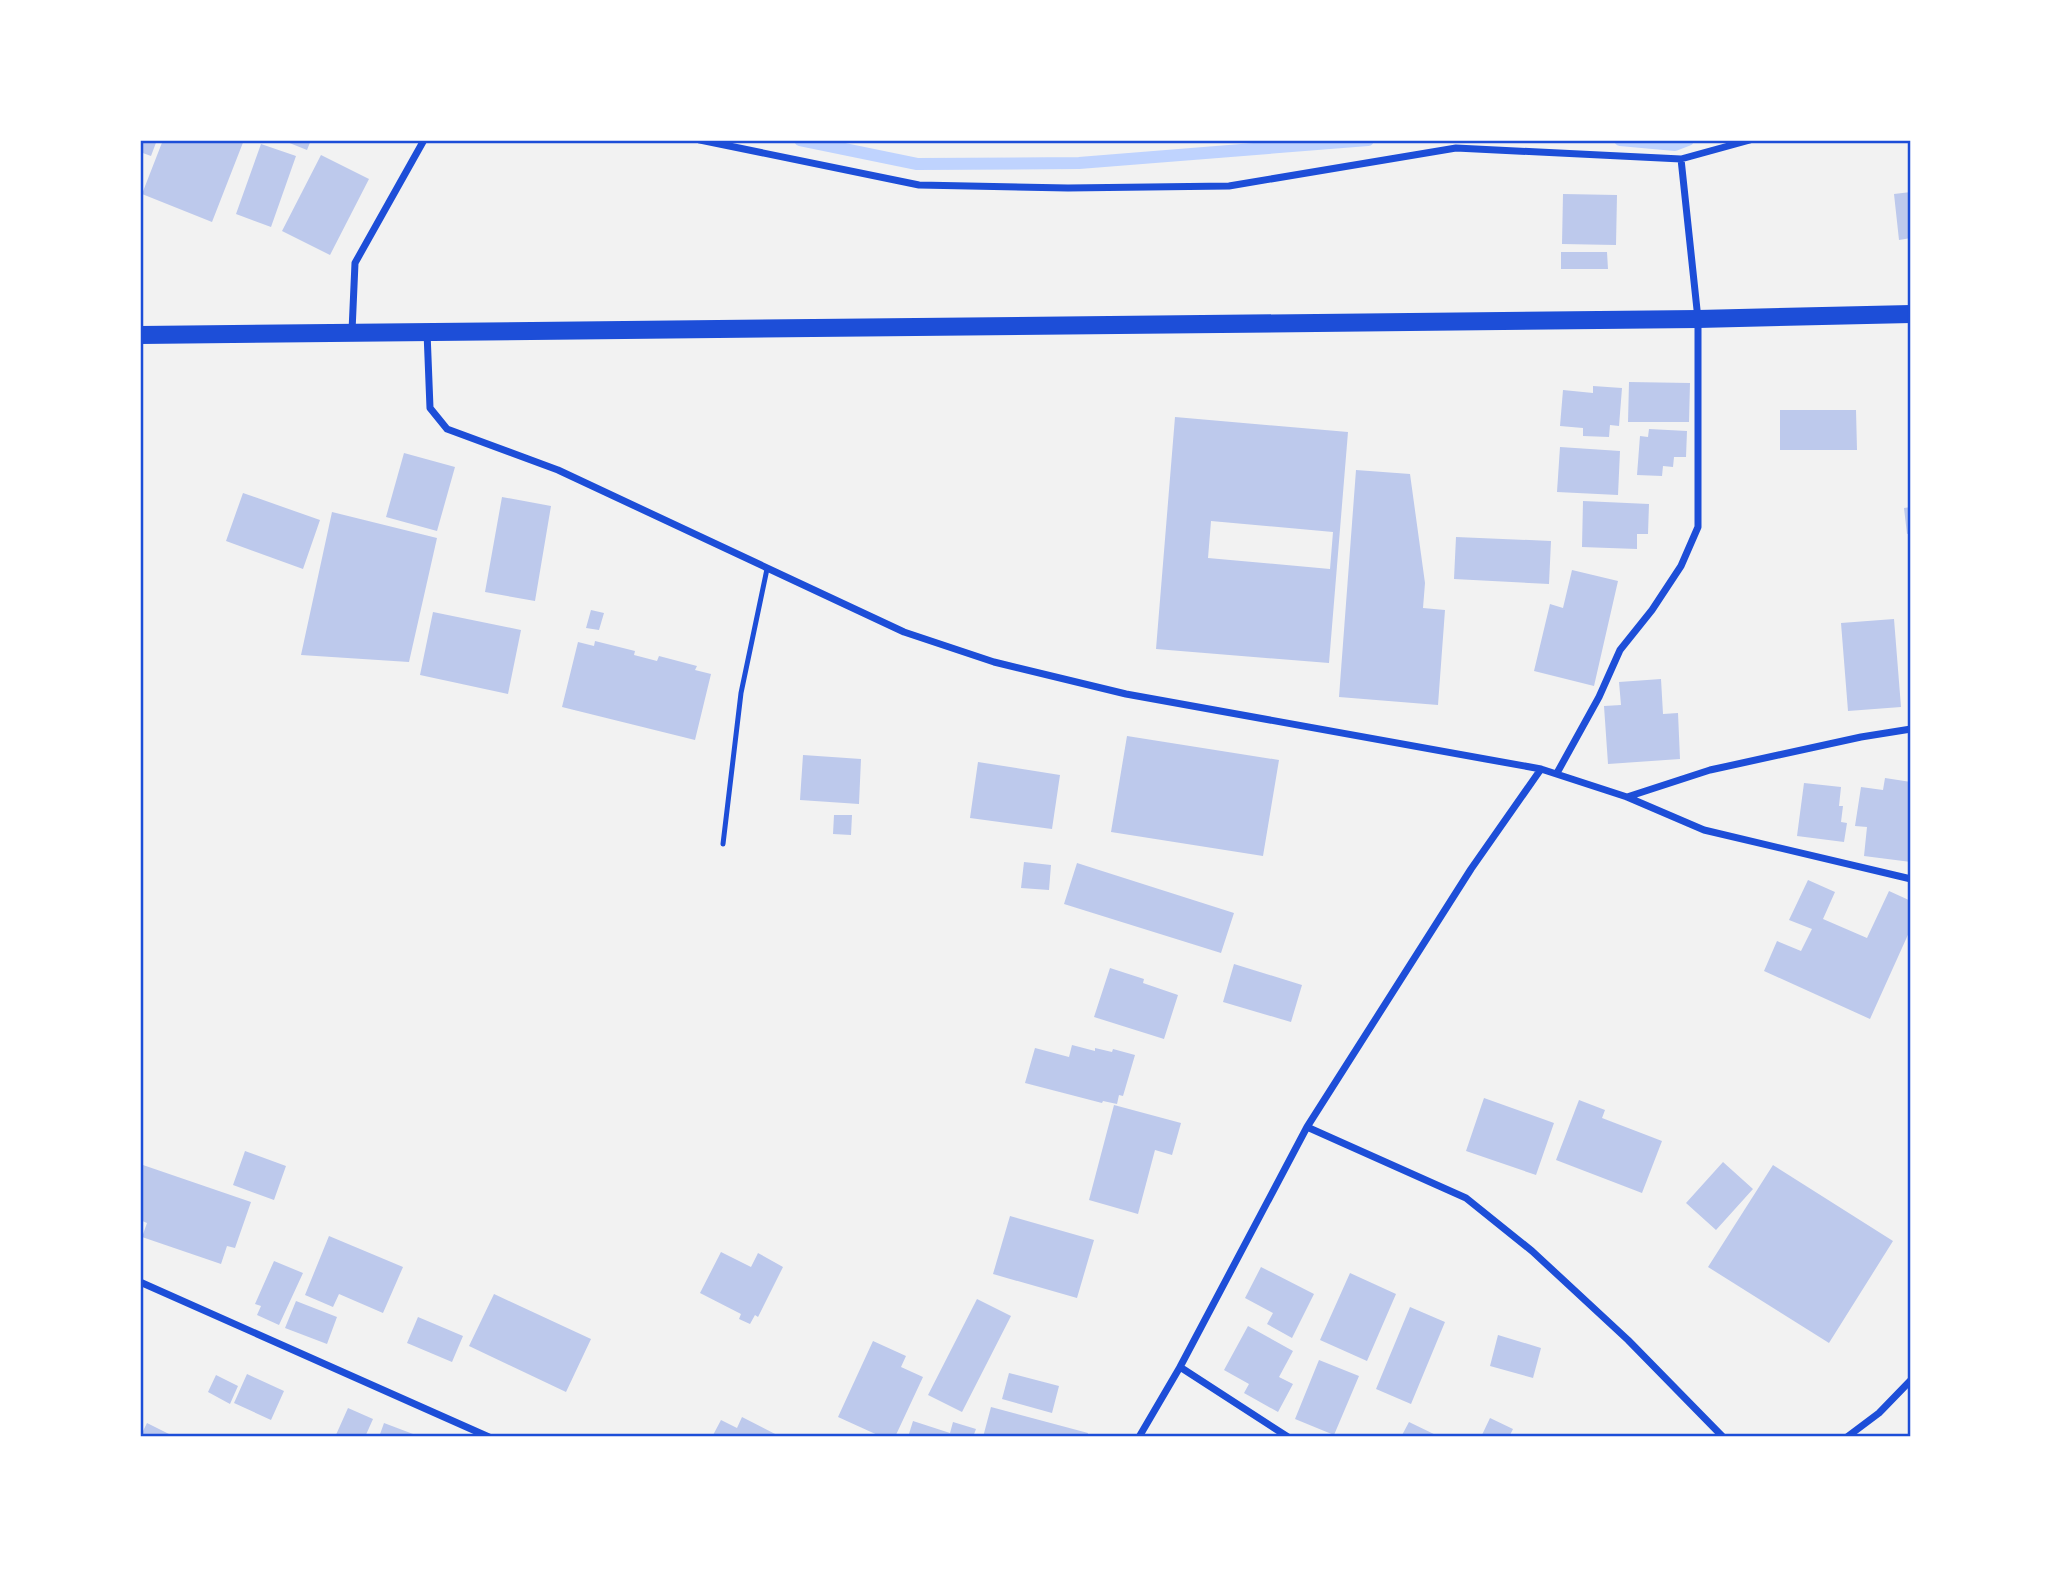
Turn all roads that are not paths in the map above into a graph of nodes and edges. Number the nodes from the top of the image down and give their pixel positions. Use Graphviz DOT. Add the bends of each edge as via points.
graph roads {
  1 [pos="424,140"];
  2 [pos="700,140"];
  3 [pos="1750,140"];
  4 [pos="1456,144"];
  5 [pos="1681,159"];
  6 [pos="1911,314"];
  7 [pos="1698,319"];
  8 [pos="427,331"];
  9 [pos="352,332"];
  10 [pos="140,335"];
  11 [pos="767,569"];
  12 [pos="1911,729"];
  13 [pos="1541,769"];
  14 [pos="1557,773"];
  15 [pos="1627,797"];
  16 [pos="723,844"];
  17 [pos="1911,878"];
  18 [pos="1307,1127"];
  19 [pos="140,1282"];
  20 [pos="1180,1367"];
  21 [pos="1911,1380"];
  22 [pos="489,1437"];
  23 [pos="1139,1437"];
  24 [pos="1288,1437"];
  25 [pos="1724,1437"];
  26 [pos="1847,1437"];
  1 -- 9 [label="street" via="355,263"];
  2 -- 4 [label="street" via="919,185 1068,188 1229,186"];
  3 -- 5 [label="street"];
  4 -- 5 [label="street"];
  5 -- 7 [label="street"];
  6 -- 7 [label="main road"];
  7 -- 8 [label="main road"];
  7 -- 14 [label="street" via="1698,527 1681,566 1620,650"];
  8 -- 9 [label="main road"];
  8 -- 11 [label="street" via="430,408 447,429 558,470"];
  9 -- 10 [label="main road"];
  11 -- 13 [label="street" via="904,632 1069,682"];
  11 -- 16 [label="lane" via="741,693"];
  12 -- 15 [label="street" via="1710,770"];
  13 -- 14 [label="street"];
  13 -- 18 [label="street" via="1471,869"];
  14 -- 15 [label="street"];
  15 -- 17 [label="street" via="1704,830"];
  18 -- 20 [label="street"];
  18 -- 25 [label="street" via="1466,1198 1532,1251"];
  19 -- 22 [label="street"];
  20 -- 23 [label="street"];
  20 -- 24 [label="street"];
  21 -- 26 [label="street"];
}
